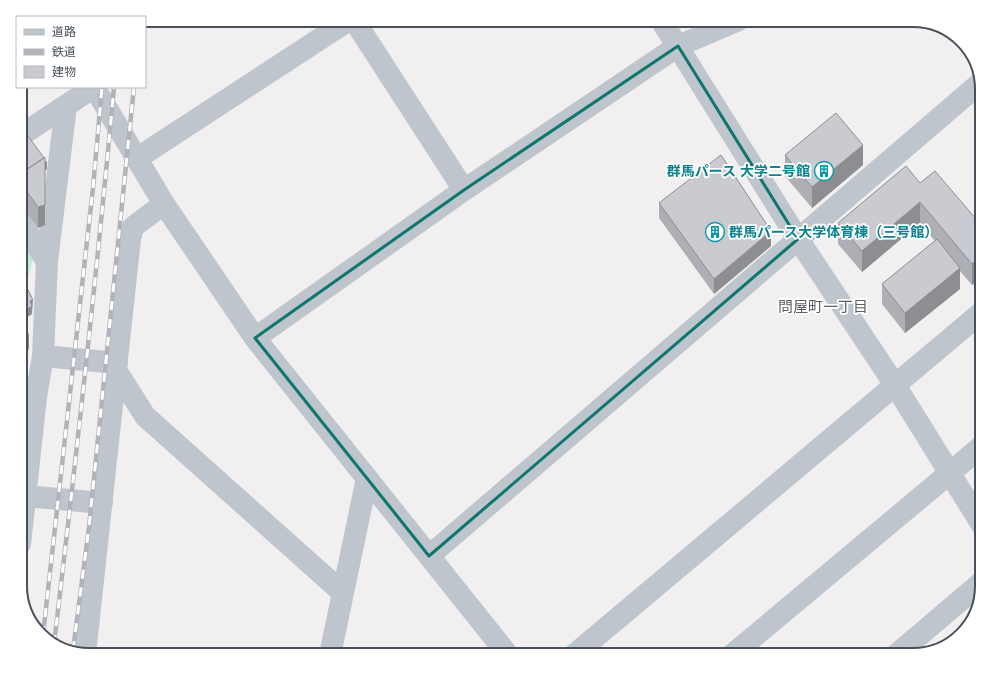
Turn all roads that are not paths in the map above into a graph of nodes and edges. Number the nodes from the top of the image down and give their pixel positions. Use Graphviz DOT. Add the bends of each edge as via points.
graph roads {
  1 [pos="337,27"];
  2 [pos="359,27"];
  3 [pos="666,27"];
  4 [pos="722,27"];
  5 [pos="678,46"];
  6 [pos="975,87"];
  7 [pos="93,88"];
  8 [pos="95,88"];
  9 [pos="66,106"];
  10 [pos="27,131"];
  11 [pos="136,159"];
  12 [pos="464,190"];
  13 [pos="164,204"];
  14 [pos="27,231"];
  15 [pos="798,239"];
  16 [pos="47,261"];
  17 [pos="975,318"];
  18 [pos="255,338"];
  19 [pos="43,356"];
  20 [pos="117,366"];
  21 [pos="894,385"];
  22 [pos="975,452"];
  23 [pos="27,466"];
  24 [pos="950,472"];
  25 [pos="367,478"];
  26 [pos="27,496"];
  27 [pos="102,502"];
  28 [pos="975,513"];
  29 [pos="429,556"];
  30 [pos="975,588"];
  31 [pos="343,593"];
  32 [pos="86,648"];
  33 [pos="331,648"];
  34 [pos="502,648"];
  35 [pos="582,648"];
  36 [pos="740,648"];
  37 [pos="904,648"];
  1 -- 11 [label="street"];
  2 -- 12 [label="street"];
  3 -- 5 [label="street"];
  4 -- 5 [label="street"];
  5 -- 12 [label="street"];
  5 -- 15 [label="street"];
  6 -- 15 [label="street"];
  7 -- 9 [label="street"];
  8 -- 11 [label="street"];
  9 -- 10 [label="street"];
  9 -- 16 [label="street"];
  11 -- 13 [label="street"];
  12 -- 18 [label="street"];
  13 -- 18 [label="street"];
  13 -- 20 [label="street" via="133,227"];
  14 -- 16 [label="street"];
  15 -- 21 [label="street"];
  15 -- 29 [label="street"];
  16 -- 19 [label="street"];
  17 -- 21 [label="street"];
  18 -- 25 [label="street"];
  19 -- 20 [label="street"];
  19 -- 23 [label="street"];
  20 -- 27 [label="street"];
  20 -- 31 [label="street" via="145,416"];
  21 -- 24 [label="street"];
  21 -- 35 [label="street"];
  22 -- 24 [label="street"];
  24 -- 28 [label="street"];
  24 -- 36 [label="street"];
  25 -- 29 [label="street"];
  25 -- 31 [label="street"];
  26 -- 27 [label="street"];
  27 -- 32 [label="street"];
  29 -- 34 [label="street"];
  30 -- 37 [label="street"];
  31 -- 33 [label="street"];
}
